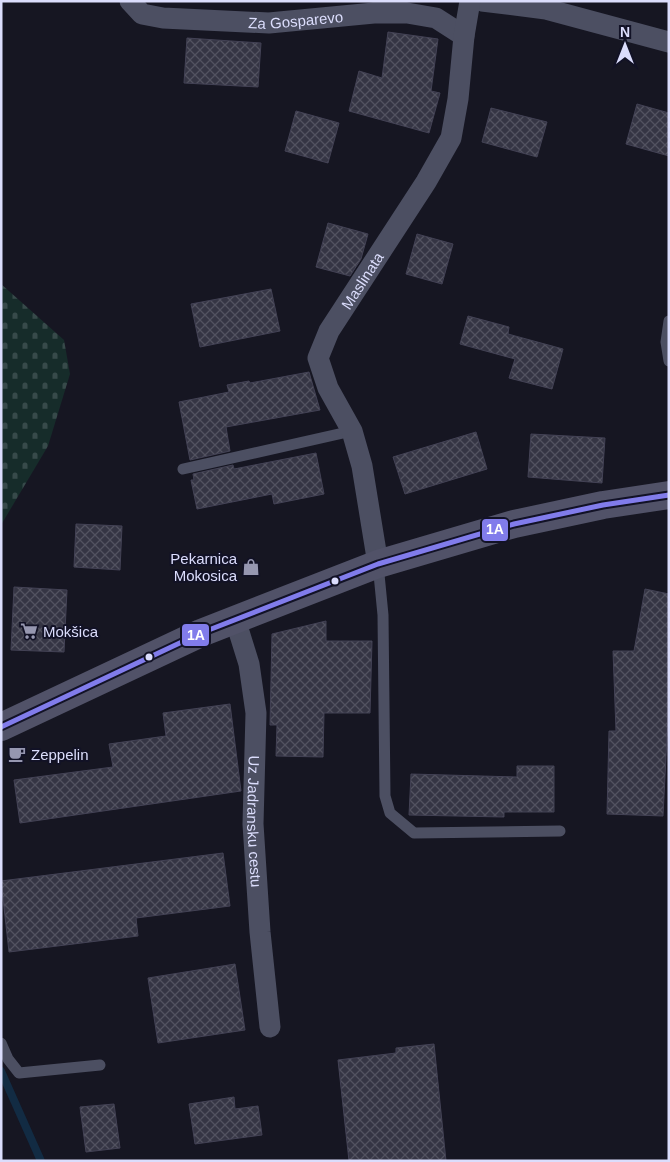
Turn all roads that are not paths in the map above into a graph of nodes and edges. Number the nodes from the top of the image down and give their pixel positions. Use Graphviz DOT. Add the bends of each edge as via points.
graph roads {
  1 [pos="130,1"];
  2 [pos="470,1"];
  3 [pos="482,1"];
  4 [pos="464,36"];
  5 [pos="669,42"];
  6 [pos="669,321"];
  7 [pos="669,361"];
  8 [pos="352,431"];
  9 [pos="183,469"];
  10 [pos="669,495"];
  11 [pos="378,564"];
  12 [pos="236,619"];
  13 [pos="1,727"];
  14 [pos="560,831"];
  15 [pos="270,1027"];
  16 [pos="1,1043"];
  17 [pos="100,1065"];
  1 -- 4 [label="street, Za Gosparevo" via="142,14 163,18 269,23 407,13 436,18"];
  2 -- 4 [label="street, Maslinata"];
  3 -- 5 [label="street" via="546,9"];
  4 -- 8 [label="street, Maslinata" via="451,138 329,331 318,358 328,388"];
  6 -- 7 [label="lane" via="666,342"];
  8 -- 9 [label="lane"];
  8 -- 11 [label="street, Maslinata" via="362,466"];
  10 -- 11 [label="main road" via="514,524"];
  11 -- 12 [label="main road"];
  11 -- 14 [label="lane" via="383,615 385,796 390,813 414,833"];
  12 -- 13 [label="main road"];
  12 -- 15 [label="street, Uz Jadransku cestu" via="249,664 256,713 253,824"];
  16 -- 17 [label="lane" via="19,1073"];
}
